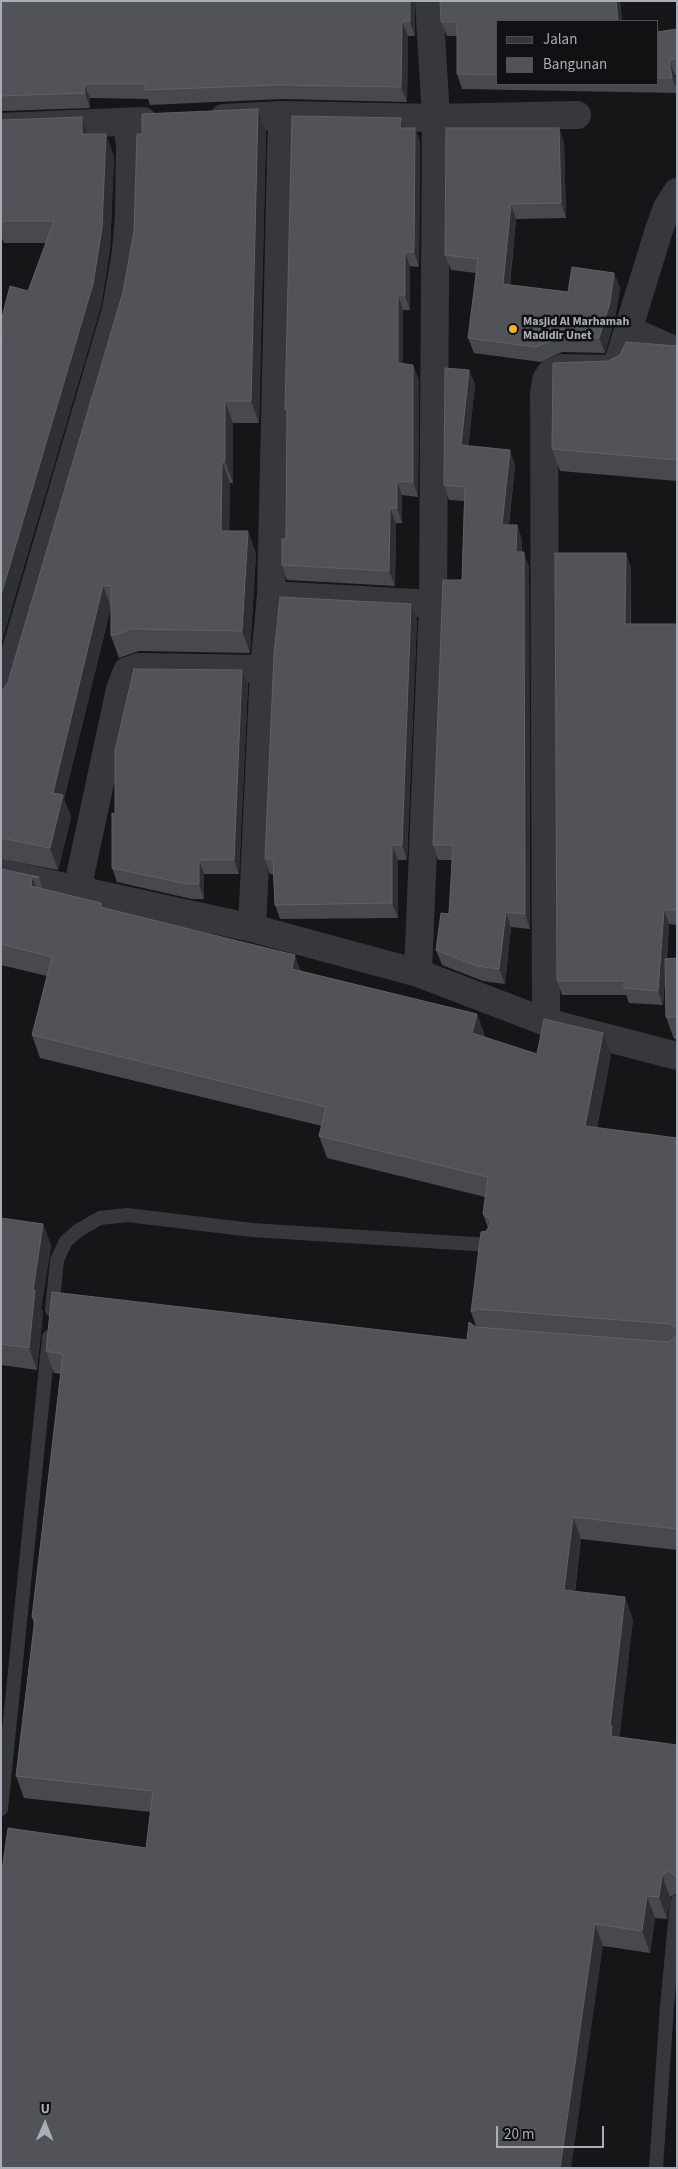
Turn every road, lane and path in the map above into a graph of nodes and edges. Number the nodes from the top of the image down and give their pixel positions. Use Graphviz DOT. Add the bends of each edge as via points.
graph roads {
  1 [pos="429,1"];
  2 [pos="577,114"];
  3 [pos="282,115"];
  4 [pos="436,118"];
  5 [pos="195,119"];
  6 [pos="165,120"];
  7 [pos="127,122"];
  8 [pos="1,127"];
  9 [pos="677,192"];
  10 [pos="629,330"];
  11 [pos="677,351"];
  12 [pos="271,595"];
  13 [pos="433,604"];
  14 [pos="264,669"];
  15 [pos="1,700"];
  16 [pos="1,873"];
  17 [pos="77,890"];
  18 [pos="252,928"];
  19 [pos="418,973"];
  20 [pos="546,1022"];
  21 [pos="677,1056"];
  22 [pos="490,1245"];
  23 [pos="1,1809"];
  24 [pos="677,1902"];
  25 [pos="675,1930"];
  26 [pos="656,2168"];
  1 -- 4 [label="street"];
  2 -- 4 [label="street"];
  3 -- 4 [label="street"];
  3 -- 5 [label="street"];
  3 -- 12 [label="street"];
  4 -- 13 [label="street"];
  6 -- 7 [label="street"];
  7 -- 8 [label="street"];
  7 -- 15 [label="street" via="130,146 128,223 116,310"];
  9 -- 10 [label="street" via="659,230"];
  10 -- 11 [label="street"];
  10 -- 20 [label="street" via="617,366 610,369 562,368 551,373 546,380 544,394"];
  12 -- 13 [label="street"];
  12 -- 14 [label="street"];
  13 -- 19 [label="street"];
  14 -- 17 [label="street" via="139,667 127,671 120,689"];
  14 -- 18 [label="street"];
  16 -- 17 [label="street"];
  17 -- 18 [label="street"];
  18 -- 19 [label="street"];
  19 -- 20 [label="street"];
  20 -- 21 [label="street"];
  22 -- 23 [label="lane" via="252,1230 127,1215 100,1218 66,1241 57,1260"];
  24 -- 25 [label="lane"];
  25 -- 26 [label="lane"];
}
